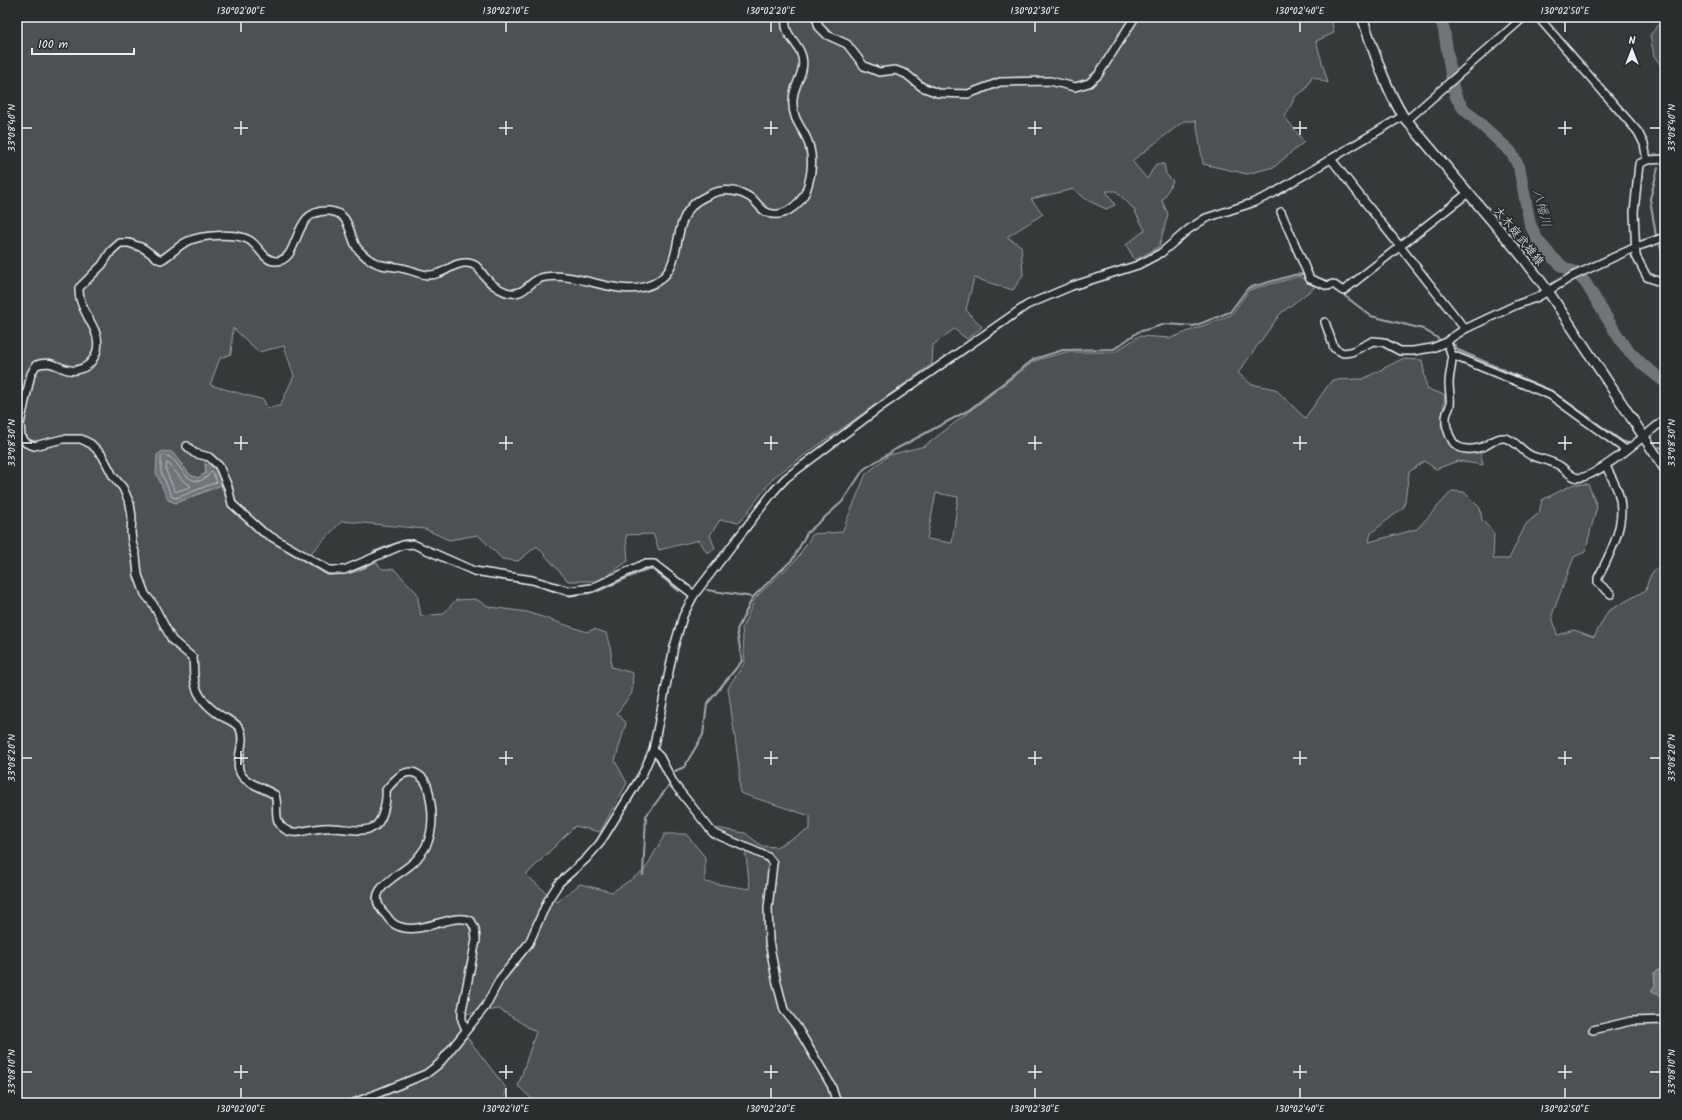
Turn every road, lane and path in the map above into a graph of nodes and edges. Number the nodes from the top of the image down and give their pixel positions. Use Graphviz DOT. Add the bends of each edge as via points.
graph roads {
  1 [pos="786,17"];
  2 [pos="816,17"];
  3 [pos="1135,17"];
  4 [pos="1362,17"];
  5 [pos="1524,17"];
  6 [pos="1538,17"];
  7 [pos="1404,118"];
  8 [pos="1331,159"];
  9 [pos="1665,159"];
  10 [pos="1647,160"];
  11 [pos="1468,193"];
  12 [pos="1281,212"];
  13 [pos="1665,237"];
  14 [pos="1400,246"];
  15 [pos="1636,247"];
  16 [pos="1665,285"];
  17 [pos="1548,291"];
  18 [pos="1325,322"];
  19 [pos="1465,329"];
  20 [pos="1447,342"];
  21 [pos="1452,355"];
  22 [pos="1665,419"];
  23 [pos="1643,436"];
  24 [pos="187,446"];
  25 [pos="1626,450"];
  26 [pos="1606,466"];
  27 [pos="1665,469"];
  28 [pos="1611,594"];
  29 [pos="694,595"];
  30 [pos="653,750"];
  31 [pos="1665,1020"];
  32 [pos="466,1030"];
  33 [pos="1593,1030"];
  34 [pos="354,1103"];
  35 [pos="837,1103"];
  1 -- 32 [label="street" via="786,31 801,54 803,65 793,100 797,123 811,148 810,179 805,194 799,202 782,214 764,211 751,198 727,190 714,192 693,204 682,224 674,261 667,274 658,282 642,288 625,289 575,278 546,276 536,279 521,292 514,293 495,286 480,268 473,264 454,265 441,273 422,275 374,263 356,246 348,222 342,215 325,210 307,217 294,247 282,260 275,262 249,239 234,236 188,241 162,260 143,248 120,243 79,288 80,301 96,333 98,347 95,359 78,370 67,370 44,362 36,365 30,374 20,424 21,436 26,444 34,446 63,439 81,439 91,444 102,455 130,504 132,542 144,594 153,604 172,640 193,658 197,692 204,702 240,729 240,772 245,779 275,795 281,826 288,832 296,833 318,828 372,828 379,822 387,801 386,790 396,778 408,773 421,776 428,787 432,815 431,832 425,848 411,865 382,886 377,903 394,924 404,927 417,928 459,918 471,921 476,940 462,1010"];
  2 -- 3 [label="street" via="819,27 827,35 847,44 864,66 879,72 895,70 906,74 922,87 938,93 968,94 1000,82 1050,81 1075,87 1089,83 1098,75"];
  4 -- 7 [label="main road, 大木庭武雄線" via="1390,96"];
  5 -- 7 [label="street" via="1448,84"];
  6 -- 10 [label="street" via="1638,132 1644,144"];
  7 -- 8 [label="street"];
  7 -- 11 [label="main road, 大木庭武雄線"];
  8 -- 14 [label="street"];
  8 -- 29 [label="street" via="1272,194 1206,218 1160,253 1138,265 1072,286 1027,305 994,327 879,408 786,478"];
  9 -- 10 [label="street"];
  10 -- 15 [label="street" via="1639,164 1634,212"];
  11 -- 14 [label="street"];
  11 -- 17 [label="main road, 大木庭武雄線"];
  12 -- 14 [label="street" via="1310,279 1328,286 1333,284 1344,291"];
  13 -- 15 [label="street"];
  14 -- 19 [label="street"];
  15 -- 16 [label="street" via="1636,256 1647,277"];
  15 -- 17 [label="street" via="1581,272"];
  17 -- 19 [label="street"];
  17 -- 23 [label="main road, 大木庭武雄線"];
  18 -- 20 [label="street" via="1334,348 1343,353 1374,341 1383,342 1400,351 1413,352"];
  19 -- 20 [label="street"];
  20 -- 21 [label="street"];
  21 -- 25 [label="street" via="1550,395"];
  21 -- 26 [label="street" via="1450,406 1446,420 1454,444 1469,449 1505,438 1530,455 1559,465 1575,478 1592,474"];
  22 -- 23 [label="street"];
  23 -- 25 [label="street"];
  23 -- 27 [label="main road, 大木庭武雄線"];
  24 -- 29 [label="street" via="194,453 208,457 219,466 232,504 263,532 329,570 344,570 403,545 413,544 474,571 532,580 569,591 592,588 644,564 654,564"];
  25 -- 26 [label="street"];
  26 -- 28 [label="street" via="1618,493 1621,514 1615,545 1598,578 1598,584"];
  29 -- 30 [label="street" via="683,616 674,647"];
  30 -- 32 [label="street" via="642,775 600,843 559,883 548,900 529,942 500,978 485,1007"];
  30 -- 35 [label="street" via="660,757 674,784 713,833 768,857 773,862 768,908 769,941 784,1010 831,1085"];
  31 -- 33 [label="street" via="1631,1021"];
  32 -- 34 [label="street" via="439,1064 426,1074"];
}
